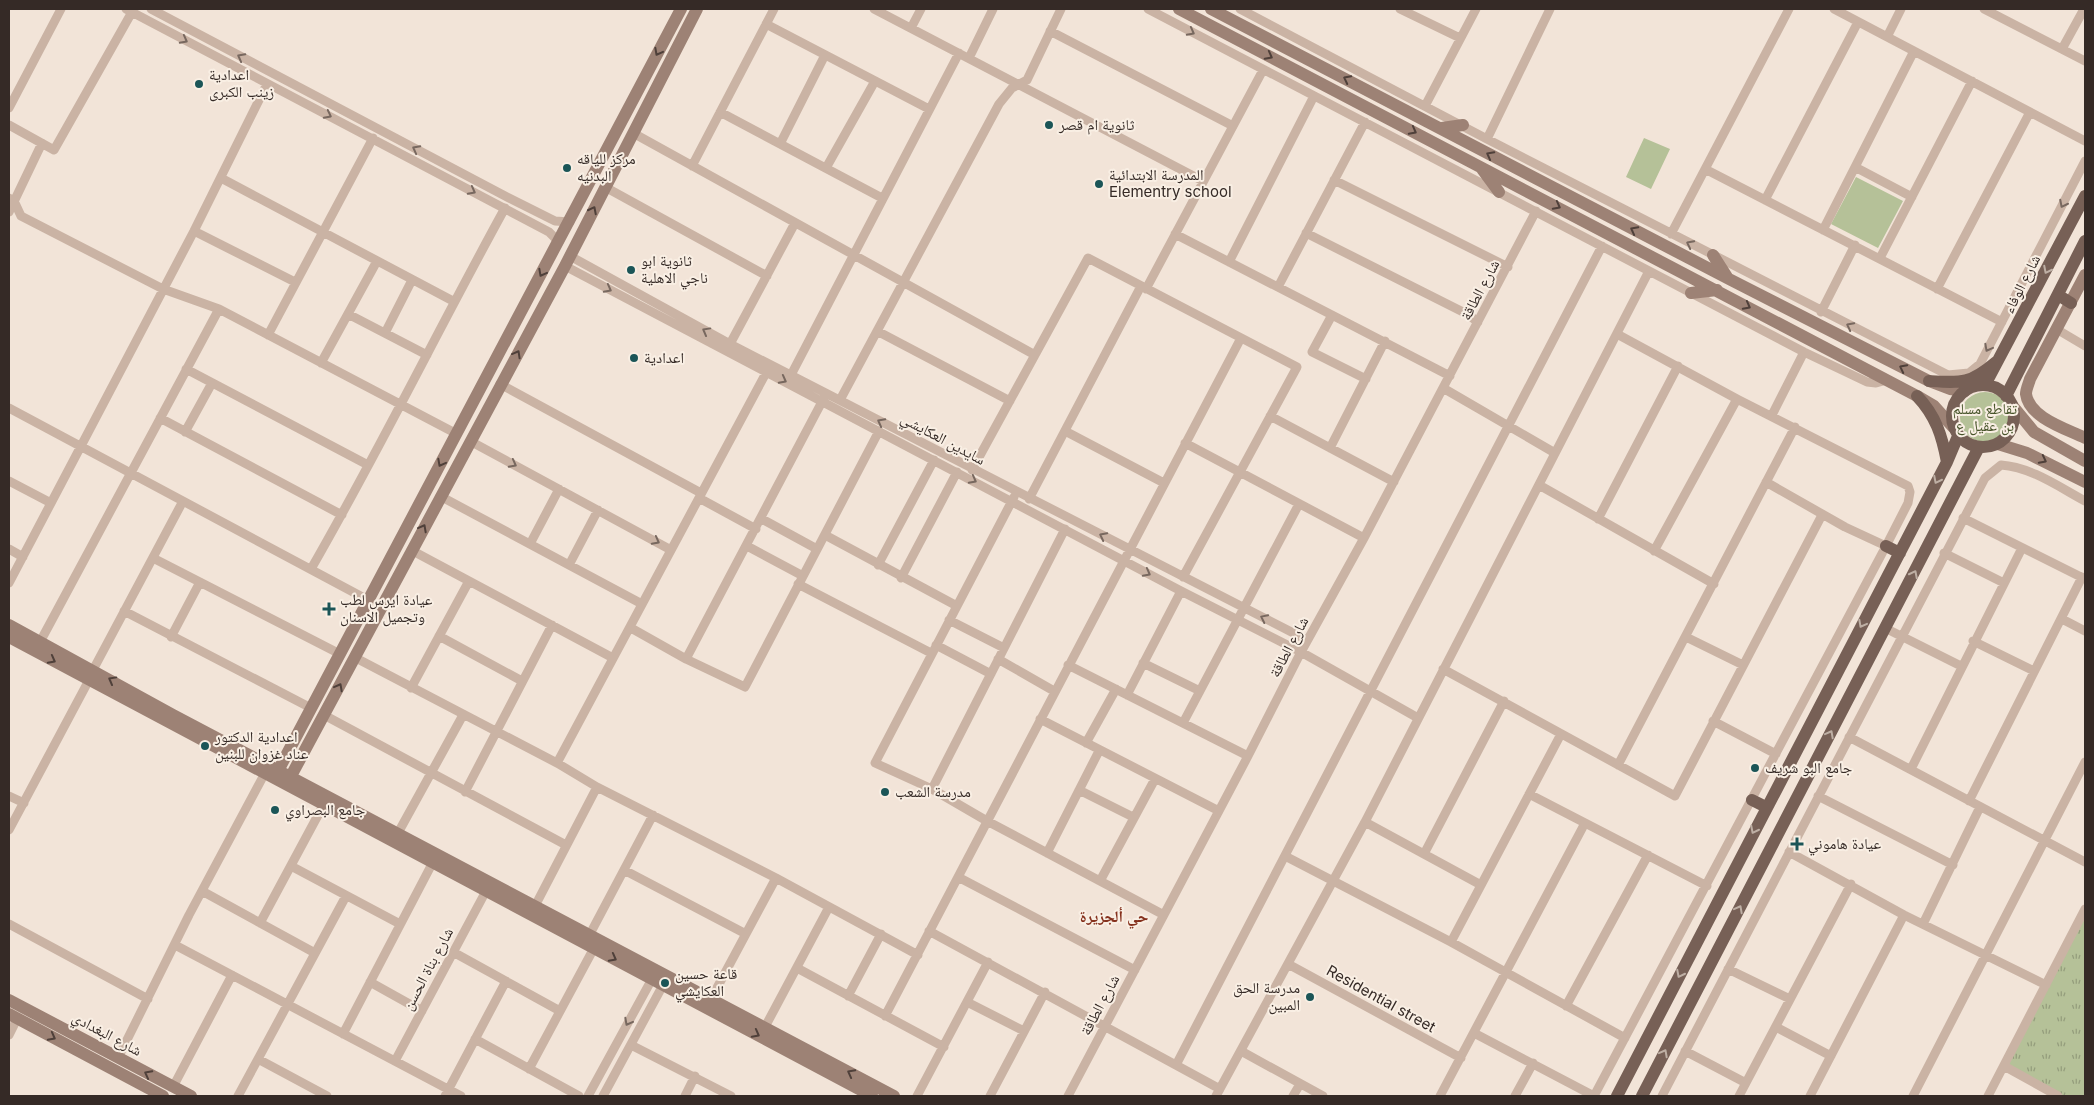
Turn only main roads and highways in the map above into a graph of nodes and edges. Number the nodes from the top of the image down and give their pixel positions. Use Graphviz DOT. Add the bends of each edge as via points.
graph roads {
  1 [pos="2085,196"];
  2 [pos="2085,207"];
  3 [pos="2084,244"];
  4 [pos="2058,295"];
  5 [pos="2071,303"];
  6 [pos="2002,357"];
  7 [pos="1929,381"];
  8 [pos="1985,385"];
  9 [pos="1917,396"];
  10 [pos="2009,400"];
  11 [pos="1955,431"];
  12 [pos="1979,448"];
  13 [pos="1946,462"];
  14 [pos="1886,546"];
  15 [pos="1900,553"];
  16 [pos="1876,596"];
  17 [pos="1877,644"];
  18 [pos="1752,800"];
  19 [pos="1766,807"];
  20 [pos="1617,1096"];
  21 [pos="1642,1096"];
  1 -- 6 [label="main road, شارع الوفاء, one-way"];
  2 -- 3 [label="main road" via="2067,248 2074,253"];
  3 -- 4 [label="main road"];
  4 -- 5 [label="main road"];
  4 -- 10 [label="main road"];
  6 -- 7 [label="main road" via="1969,381"];
  6 -- 8 [label="main road, شارع الوفاء"];
  8 -- 10 [label="main road" via="2000,391"];
  8 -- 11 [label="main road" via="1965,391 1953,407"];
  9 -- 13 [label="main road" via="1935,418"];
  10 -- 12 [label="main road" via="2013,422 2010,430 1998,444"];
  11 -- 12 [label="main road" via="1971,446"];
  11 -- 13 [label="main road"];
  17 -- 12 [label="main road, one-way"];
  13 -- 15 [label="main road, one-way"];
  14 -- 15 [label="main road"];
  15 -- 16 [label="main road"];
  16 -- 17 [label="main road" via="1885,591 1894,596"];
  16 -- 19 [label="main road, one-way"];
  21 -- 17 [label="main road, one-way"];
  18 -- 19 [label="main road"];
  19 -- 20 [label="main road, one-way"];
}
